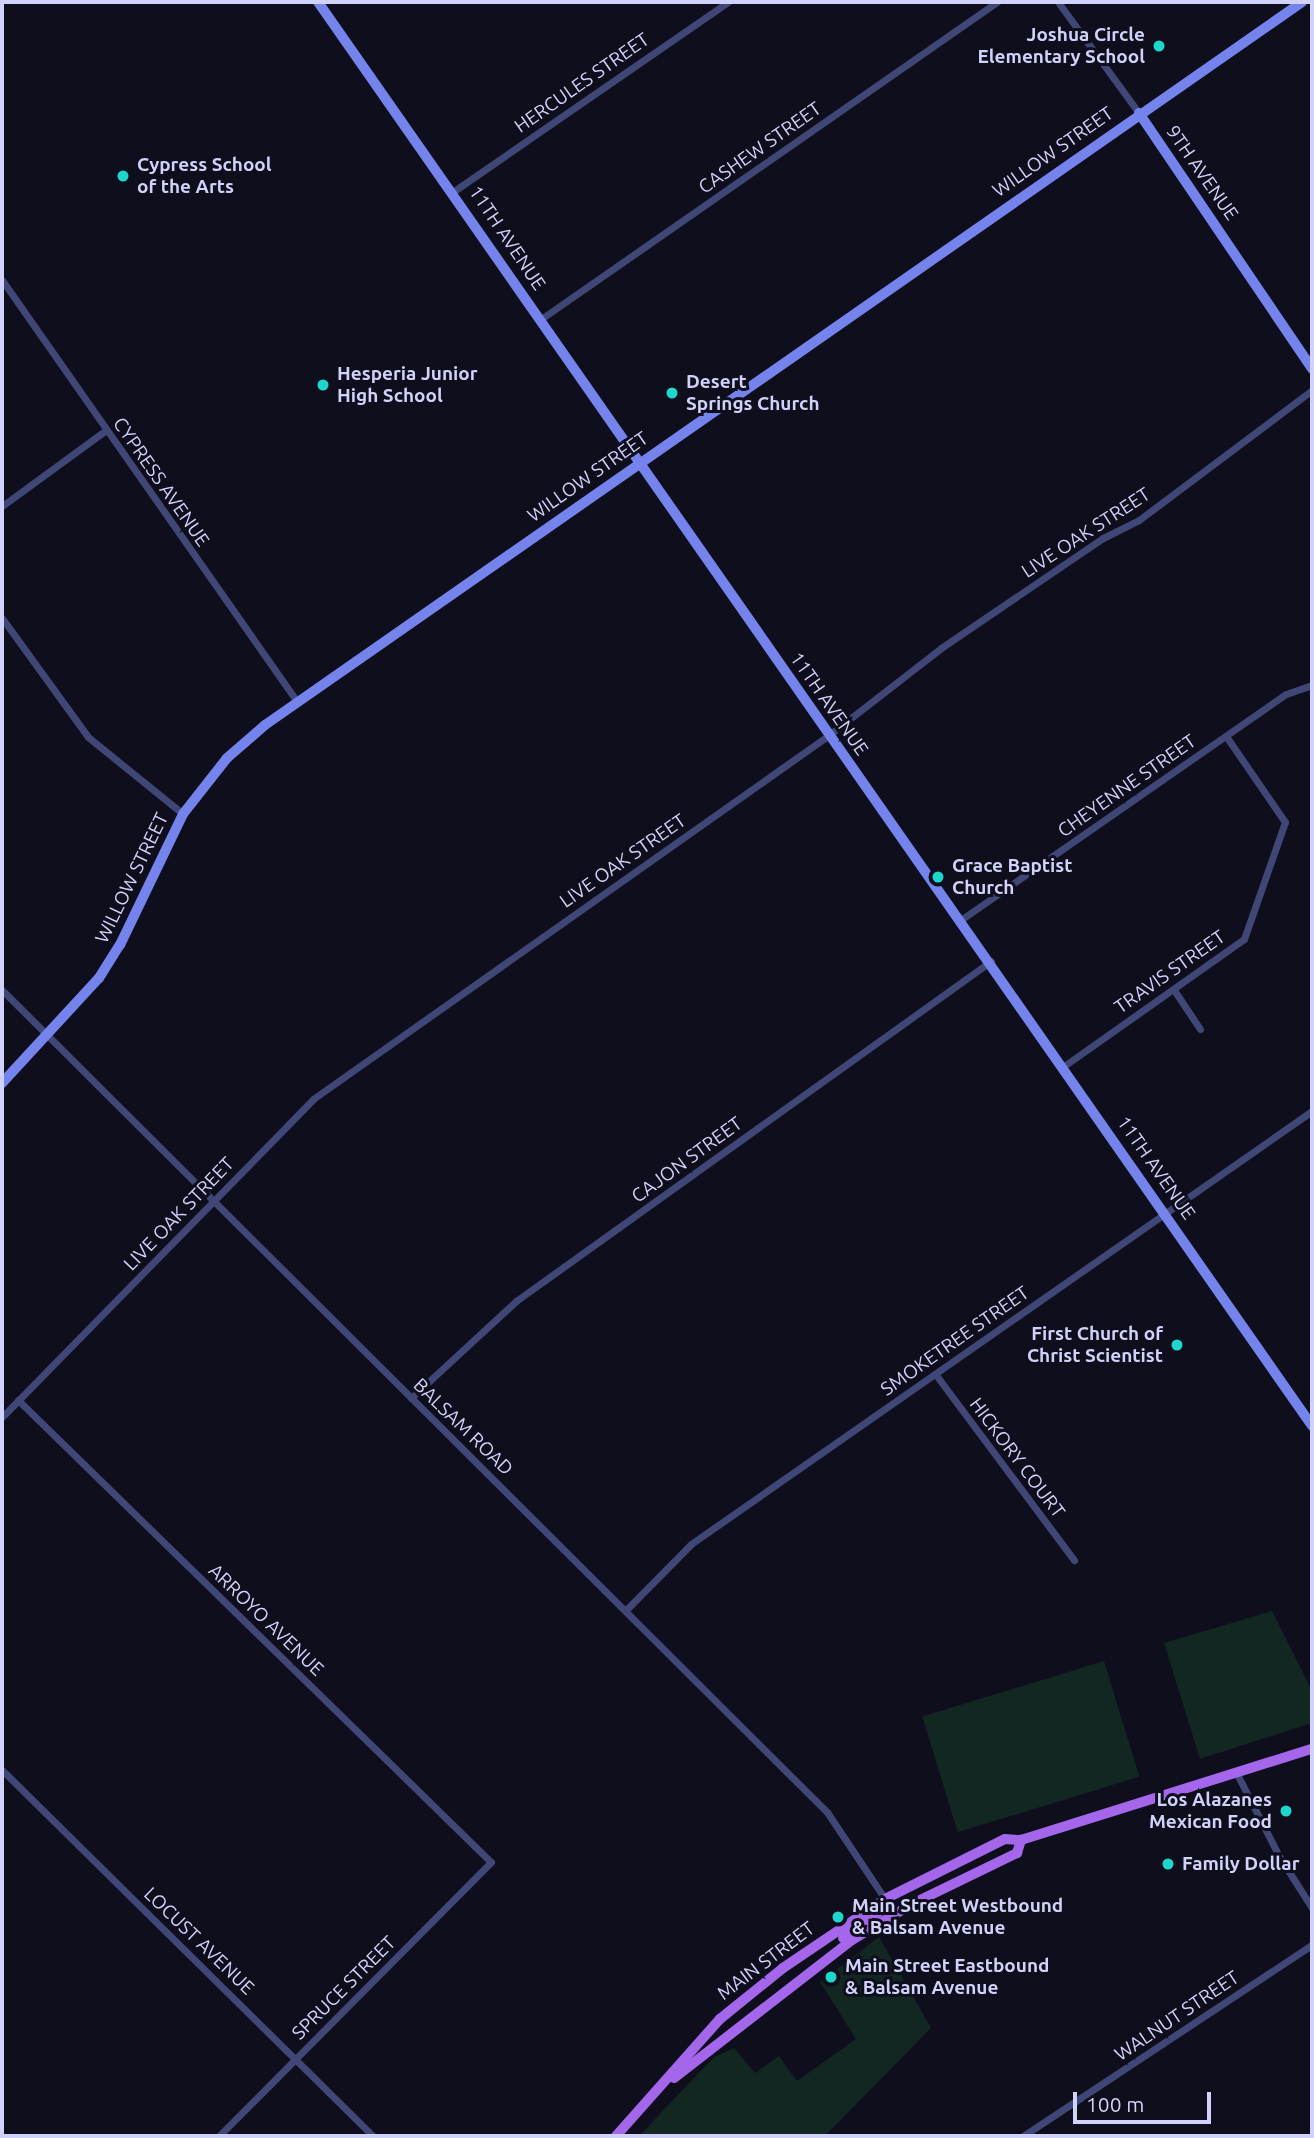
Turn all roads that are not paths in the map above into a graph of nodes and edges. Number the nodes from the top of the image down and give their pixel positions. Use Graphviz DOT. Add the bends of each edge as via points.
graph roads {
  1 [pos="318,2"];
  2 [pos="728,2"];
  3 [pos="997,2"];
  4 [pos="1058,2"];
  5 [pos="1302,2"];
  6 [pos="1139,113"];
  7 [pos="454,191"];
  8 [pos="2,280"];
  9 [pos="541,319"];
  10 [pos="1312,369"];
  11 [pos="1312,390"];
  12 [pos="105,431"];
  13 [pos="641,461"];
  14 [pos="2,506"];
  15 [pos="2,618"];
  16 [pos="1312,685"];
  17 [pos="296,700"];
  18 [pos="828,735"];
  19 [pos="1226,736"];
  20 [pos="183,814"];
  21 [pos="962,919"];
  22 [pos="991,960"];
  23 [pos="2,990"];
  24 [pos="1174,990"];
  25 [pos="1200,1030"];
  26 [pos="49,1036"];
  27 [pos="1064,1066"];
  28 [pos="2,1083"];
  29 [pos="1312,1111"];
  30 [pos="212,1203"];
  31 [pos="1166,1213"];
  32 [pos="936,1375"];
  33 [pos="411,1398"];
  34 [pos="18,1400"];
  35 [pos="2,1417"];
  36 [pos="1312,1426"];
  37 [pos="1074,1560"];
  38 [pos="627,1609"];
  39 [pos="1312,1749"];
  40 [pos="2,1770"];
  41 [pos="1237,1774"];
  42 [pos="1021,1840"];
  43 [pos="491,1862"];
  44 [pos="886,1899"];
  45 [pos="1312,1908"];
  46 [pos="1312,1945"];
  47 [pos="805,1973"];
  48 [pos="296,2059"];
  49 [pos="666,2084"];
  50 [pos="219,2136"];
  51 [pos="373,2136"];
  52 [pos="616,2136"];
  53 [pos="1023,2136"];
  1 -- 7 [label="street, 11TH AVENUE"];
  2 -- 7 [label="street, HERCULES STREET"];
  3 -- 9 [label="street, CASHEW STREET"];
  4 -- 6 [label="street, 9TH AVENUE"];
  5 -- 6 [label="street, WILLOW STREET"];
  6 -- 10 [label="street, 9TH AVENUE"];
  6 -- 13 [label="street, WILLOW STREET"];
  7 -- 9 [label="street, 11TH AVENUE"];
  8 -- 12 [label="street, CYPRESS AVENUE"];
  9 -- 13 [label="street, 11TH AVENUE"];
  11 -- 18 [label="street, LIVE OAK STREET" via="1139,520 1103,538 941,648"];
  12 -- 14 [label="street"];
  12 -- 17 [label="street, CYPRESS AVENUE"];
  13 -- 17 [label="street, WILLOW STREET"];
  13 -- 18 [label="street, 11TH AVENUE"];
  15 -- 20 [label="street" via="88,737"];
  16 -- 19 [label="street, CHEYENNE STREET" via="1286,694"];
  17 -- 20 [label="street, WILLOW STREET" via="227,758"];
  18 -- 21 [label="street, 11TH AVENUE"];
  18 -- 30 [label="street, LIVE OAK STREET" via="313,1099"];
  19 -- 21 [label="street, CHEYENNE STREET"];
  19 -- 24 [label="street, TRAVIS STREET" via="1285,822 1244,939"];
  20 -- 26 [label="street, WILLOW STREET" via="110,962"];
  21 -- 22 [label="street, 11TH AVENUE"];
  22 -- 27 [label="street, 11TH AVENUE"];
  22 -- 33 [label="street, CAJON STREET" via="516,1301"];
  23 -- 26 [label="street, BALSAM ROAD"];
  24 -- 25 [label="street"];
  24 -- 27 [label="street, TRAVIS STREET"];
  26 -- 28 [label="street, WILLOW STREET"];
  26 -- 30 [label="street, BALSAM ROAD"];
  27 -- 31 [label="street, 11TH AVENUE"];
  29 -- 31 [label="street, SMOKETREE STREET"];
  30 -- 33 [label="street, BALSAM ROAD"];
  30 -- 34 [label="street, LIVE OAK STREET"];
  31 -- 32 [label="street, SMOKETREE STREET"];
  31 -- 36 [label="street, 11TH AVENUE"];
  32 -- 37 [label="street, HICKORY COURT"];
  32 -- 38 [label="street, SMOKETREE STREET" via="691,1544"];
  33 -- 38 [label="street, BALSAM ROAD"];
  34 -- 35 [label="street, LIVE OAK STREET"];
  34 -- 43 [label="street, ARROYO AVENUE"];
  38 -- 44 [label="street, BALSAM ROAD" via="827,1812"];
  39 -- 41 [label="main road, MAIN STREET"];
  40 -- 48 [label="street, LOCUST AVENUE"];
  41 -- 42 [label="main road, MAIN STREET"];
  41 -- 45 [label="street"];
  42 -- 44 [label="main road, MAIN STREET" via="1005,1839"];
  42 -- 47 [label="main road, MAIN STREET" via="1017,1853 912,1904"];
  43 -- 48 [label="street, SPRUCE STREET"];
  44 -- 47 [label="main road" via="878,1913 824,1952"];
  44 -- 49 [label="main road, MAIN STREET" via="783,1968 720,2019 692,2045"];
  46 -- 53 [label="street, WALNUT STREET"];
  47 -- 49 [label="main road, MAIN STREET"];
  48 -- 50 [label="street, SPRUCE STREET"];
  48 -- 51 [label="street, LOCUST AVENUE"];
  49 -- 52 [label="main road, MAIN STREET"];
}
